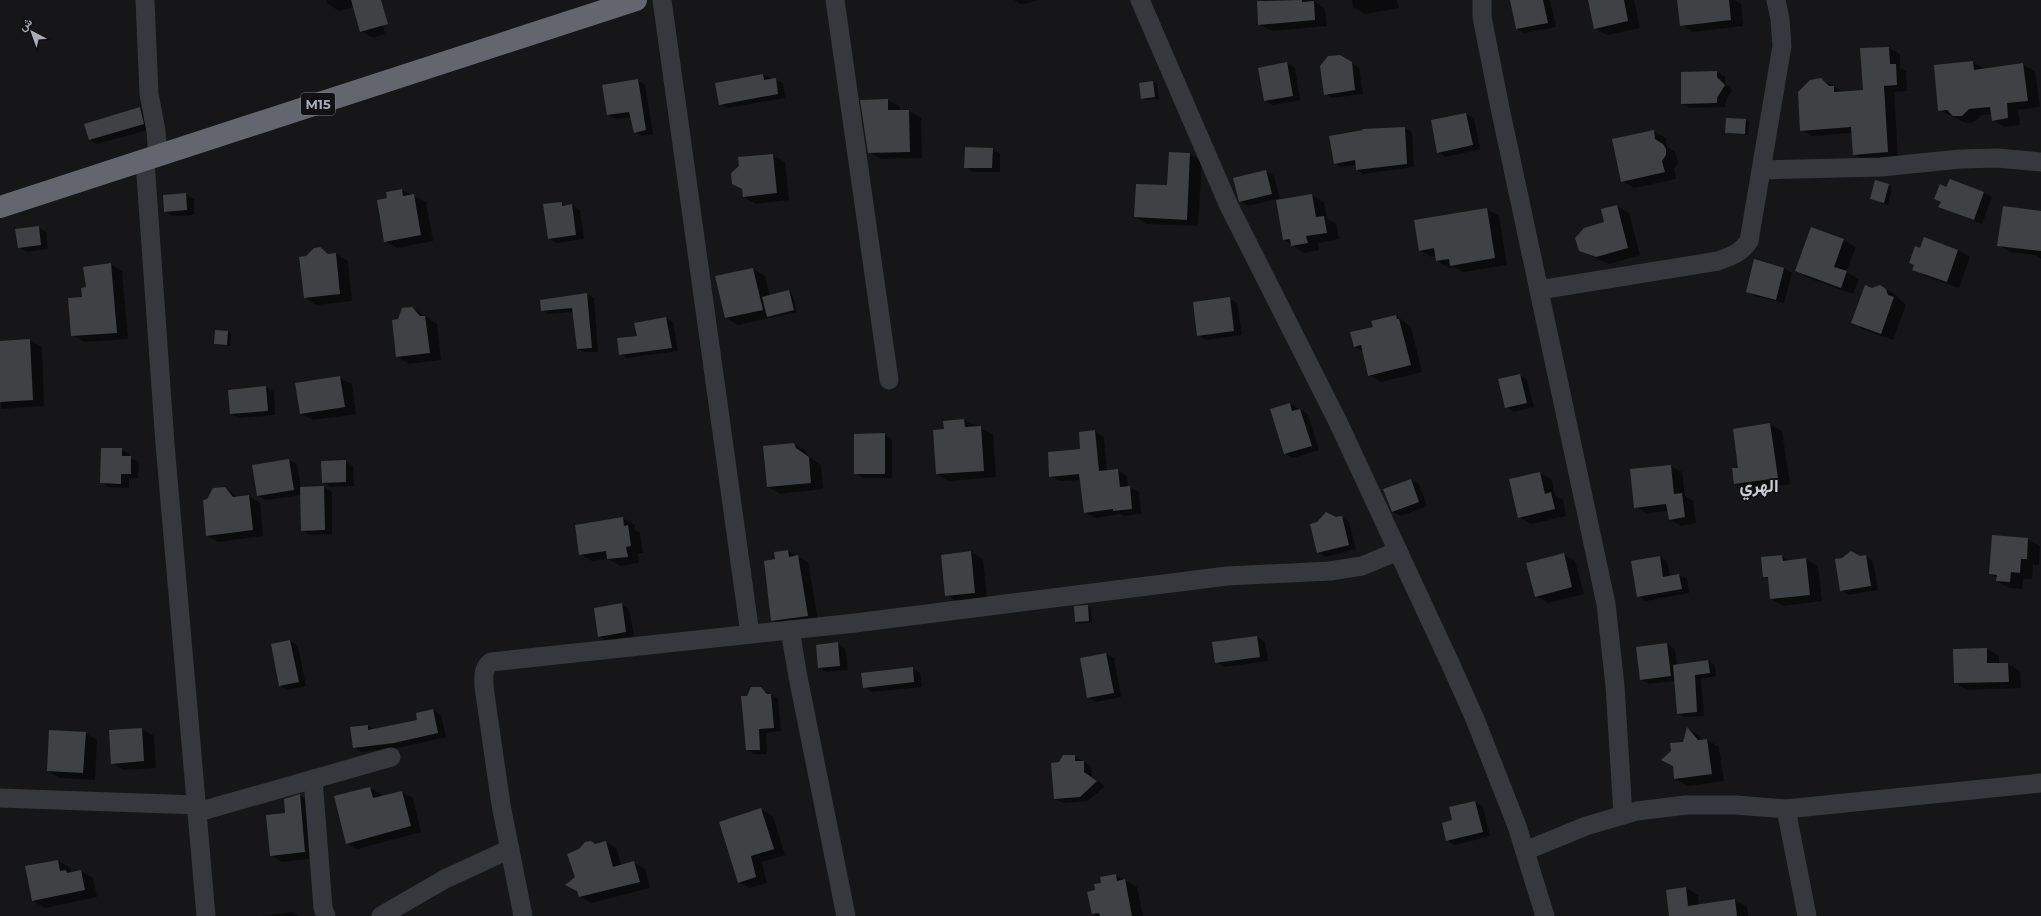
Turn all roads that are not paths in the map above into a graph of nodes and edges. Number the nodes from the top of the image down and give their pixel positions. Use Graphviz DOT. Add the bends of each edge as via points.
graph roads {
  1 [pos="145,0"];
  2 [pos="636,0"];
  3 [pos="662,0"];
  4 [pos="835,0"];
  5 [pos="1140,0"];
  6 [pos="1482,0"];
  7 [pos="1776,0"];
  8 [pos="151,159"];
  9 [pos="2041,162"];
  10 [pos="1762,170"];
  11 [pos="0,207"];
  12 [pos="1539,290"];
  13 [pos="889,380"];
  14 [pos="1398,551"];
  15 [pos="790,630"];
  16 [pos="750,634"];
  17 [pos="391,757"];
  18 [pos="312,779"];
  19 [pos="2041,783"];
  20 [pos="0,798"];
  21 [pos="198,808"];
  22 [pos="1786,809"];
  23 [pos="1623,815"];
  24 [pos="510,849"];
  25 [pos="1525,851"];
  26 [pos="206,916"];
  27 [pos="326,916"];
  28 [pos="381,916"];
  29 [pos="523,916"];
  30 [pos="846,916"];
  31 [pos="1545,916"];
  32 [pos="1807,916"];
  1 -- 8 [label="street" via="149,94 156,131"];
  2 -- 8 [label="highway, M15"];
  3 -- 16 [label="street"];
  4 -- 13 [label="street"];
  5 -- 14 [label="street" via="1229,206 1338,422"];
  6 -- 12 [label="street" via="1482,17"];
  7 -- 10 [label="street" via="1782,46"];
  8 -- 11 [label="highway, M15"];
  8 -- 21 [label="street" via="166,444"];
  9 -- 10 [label="street" via="1998,158 1960,159 1881,167"];
  10 -- 12 [label="street" via="1750,241 1735,255 1718,261"];
  12 -- 23 [label="street" via="1606,604 1615,686"];
  14 -- 15 [label="street" via="1362,566 1330,571 1227,576"];
  14 -- 25 [label="street" via="1475,719"];
  15 -- 16 [label="street"];
  15 -- 30 [label="street"];
  16 -- 24 [label="street" via="505,660 491,662 486,666 484,687"];
  17 -- 18 [label="street"];
  18 -- 21 [label="street"];
  18 -- 27 [label="street" via="323,908"];
  19 -- 22 [label="street"];
  20 -- 21 [label="street"];
  21 -- 26 [label="street"];
  22 -- 23 [label="street" via="1686,805 1637,810"];
  22 -- 32 [label="street"];
  23 -- 25 [label="street" via="1586,826"];
  24 -- 28 [label="street" via="445,879"];
  24 -- 29 [label="street"];
  25 -- 31 [label="street"];
}
